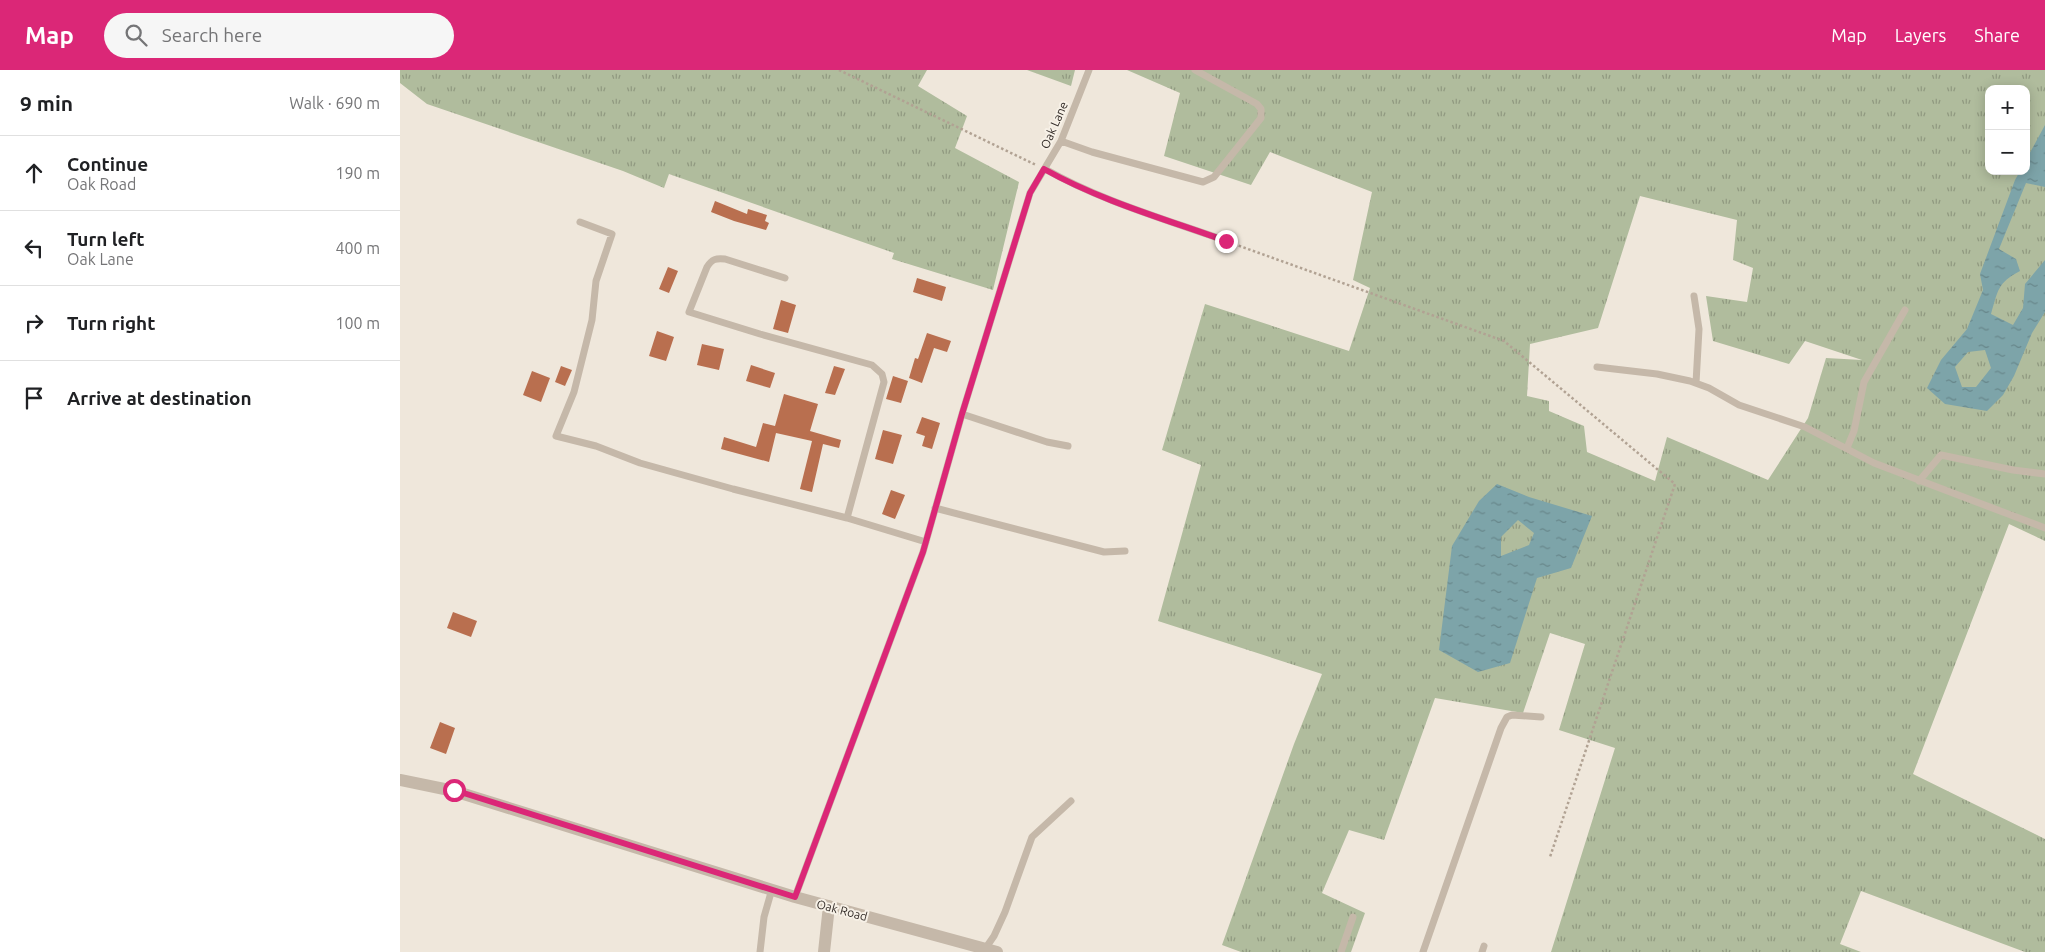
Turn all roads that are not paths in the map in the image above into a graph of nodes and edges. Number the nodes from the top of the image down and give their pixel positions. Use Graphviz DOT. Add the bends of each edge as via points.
graph roads {
  1 [pos="1089,70"];
  2 [pos="1195,70"];
  3 [pos="1061,141"];
  4 [pos="1044,169"];
  5 [pos="580,222"];
  6 [pos="1226,241"];
  7 [pos="785,278"];
  8 [pos="1694,296"];
  9 [pos="1905,310"];
  10 [pos="1597,367"];
  11 [pos="1696,383"];
  12 [pos="962,414"];
  13 [pos="1068,446"];
  14 [pos="1847,448"];
  15 [pos="2045,474"];
  16 [pos="1919,481"];
  17 [pos="935,508"];
  18 [pos="847,518"];
  19 [pos="2045,528"];
  20 [pos="926,542"];
  21 [pos="1125,551"];
  22 [pos="1541,717"];
  23 [pos="400,780"];
  24 [pos="1071,800"];
  25 [pos="772,889"];
  26 [pos="795,897"];
  27 [pos="829,906"];
  28 [pos="1353,917"];
  29 [pos="985,948"];
  30 [pos="760,952"];
  31 [pos="824,952"];
  32 [pos="998,952"];
  33 [pos="1341,952"];
  34 [pos="1423,952"];
  1 -- 3 [label="lane, Oak Lane"];
  2 -- 3 [label="lane" via="1261,109 1261,118 1214,177 1203,182"];
  3 -- 4 [label="lane, Oak Lane"];
  4 -- 6 [label="lane" via="1112,200"];
  4 -- 12 [label="lane, Oak Lane" via="1030,193"];
  5 -- 18 [label="lane" via="612,234 596,281 592,320 574,392 556,436 732,490"];
  7 -- 18 [label="lane" via="716,258 707,267 690,312 872,365 882,374 884,382"];
  8 -- 11 [label="lane" via="1699,329"];
  9 -- 14 [label="lane" via="1864,382 1854,431"];
  10 -- 11 [label="lane" via="1657,374"];
  11 -- 14 [label="lane" via="1739,405 1805,427"];
  12 -- 13 [label="lane"];
  12 -- 17 [label="lane, Oak Lane"];
  14 -- 16 [label="lane"];
  15 -- 16 [label="lane" via="1941,455"];
  16 -- 19 [label="lane"];
  17 -- 20 [label="lane, Oak Lane"];
  17 -- 21 [label="lane" via="1104,552"];
  18 -- 20 [label="lane"];
  20 -- 26 [label="lane, Oak Lane"];
  22 -- 34 [label="lane" via="1508,716 1500,728"];
  23 -- 25 [label="street, Oak Road" via="454,790"];
  24 -- 29 [label="lane" via="1032,837 1005,912"];
  25 -- 26 [label="street, Oak Road"];
  25 -- 30 [label="lane" via="764,917"];
  26 -- 27 [label="street, Oak Road"];
  27 -- 29 [label="street, Oak Road"];
  27 -- 31 [label="street"];
  28 -- 33 [label="lane"];
  29 -- 32 [label="street, Oak Road"];
}
